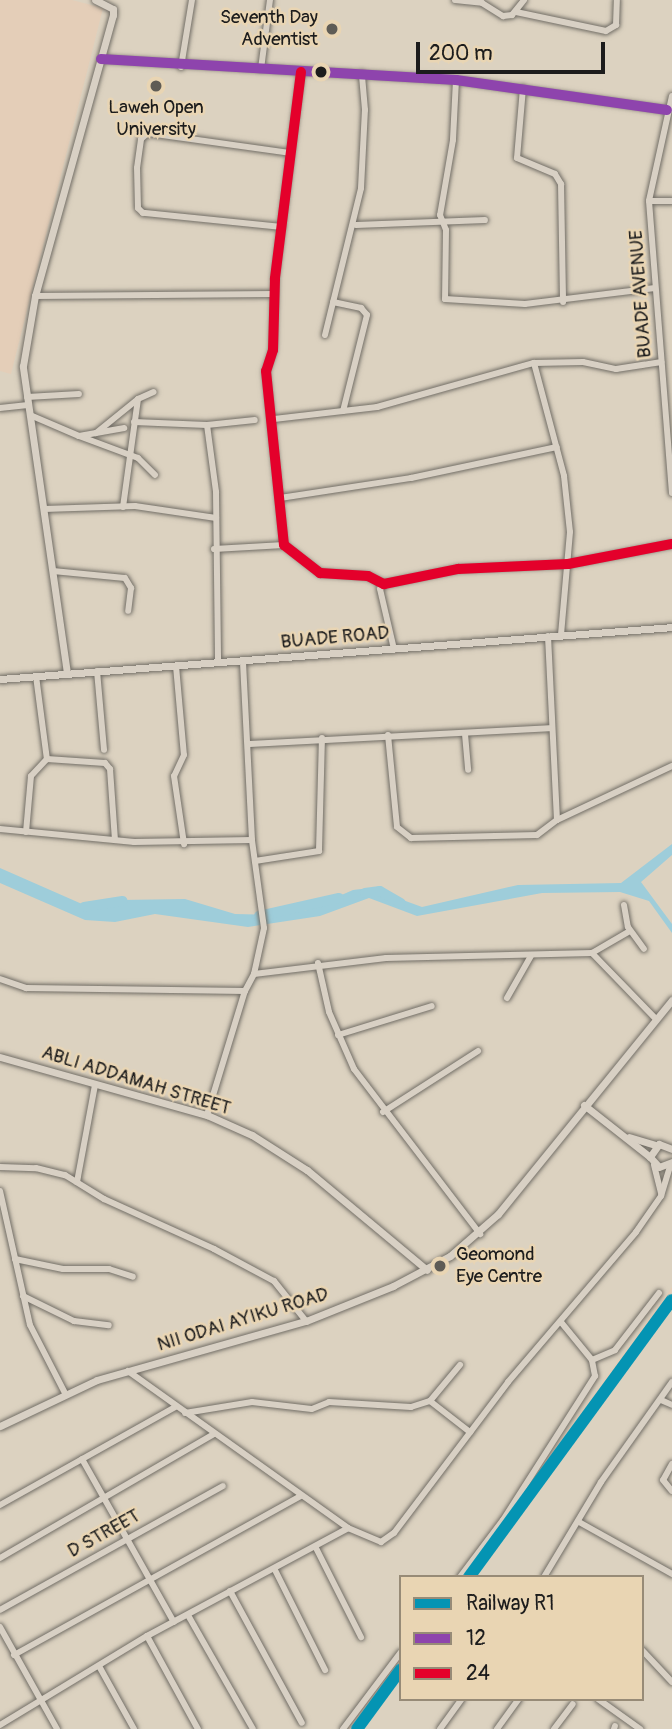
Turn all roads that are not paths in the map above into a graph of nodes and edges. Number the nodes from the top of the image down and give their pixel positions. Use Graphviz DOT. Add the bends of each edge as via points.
graph roads {
  1 [pos="95,0"];
  2 [pos="115,0"];
  3 [pos="192,0"];
  4 [pos="270,0"];
  5 [pos="455,0"];
  6 [pos="524,0"];
  7 [pos="617,0"];
  8 [pos="113,9"];
  9 [pos="516,12"];
  10 [pos="101,59"];
  11 [pos="181,67"];
  12 [pos="261,69"];
  13 [pos="301,72"];
  14 [pos="362,73"];
  15 [pos="456,80"];
  16 [pos="523,88"];
  17 [pos="672,96"];
  18 [pos="667,110"];
  19 [pos="290,153"];
  20 [pos="649,201"];
  21 [pos="672,201"];
  22 [pos="485,220"];
  23 [pos="443,223"];
  24 [pos="356,225"];
  25 [pos="282,228"];
  26 [pos="655,288"];
  27 [pos="274,294"];
  28 [pos="35,296"];
  29 [pos="333,302"];
  30 [pos="563,302"];
  31 [pos="325,335"];
  32 [pos="662,362"];
  33 [pos="534,363"];
  34 [pos="155,392"];
  35 [pos="79,394"];
  36 [pos="138,399"];
  37 [pos="27,401"];
  38 [pos="0,408"];
  39 [pos="343,411"];
  40 [pos="30,415"];
  41 [pos="274,419"];
  42 [pos="255,420"];
  43 [pos="134,422"];
  44 [pos="207,425"];
  45 [pos="124,428"];
  46 [pos="96,433"];
  47 [pos="79,436"];
  48 [pos="556,447"];
  49 [pos="128,453"];
  50 [pos="155,475"];
  51 [pos="672,493"];
  52 [pos="280,498"];
  53 [pos="123,506"];
  54 [pos="44,509"];
  55 [pos="216,518"];
  56 [pos="672,544"];
  57 [pos="284,545"];
  58 [pos="214,549"];
  59 [pos="568,564"];
  60 [pos="53,571"];
  61 [pos="384,584"];
  62 [pos="128,611"];
  63 [pos="672,627"];
  64 [pos="561,635"];
  65 [pos="548,636"];
  66 [pos="394,649"];
  67 [pos="243,661"];
  68 [pos="218,662"];
  69 [pos="176,666"];
  70 [pos="97,671"];
  71 [pos="67,673"];
  72 [pos="36,676"];
  73 [pos="0,679"];
  74 [pos="551,728"];
  75 [pos="465,734"];
  76 [pos="388,735"];
  77 [pos="322,738"];
  78 [pos="248,744"];
  79 [pos="104,750"];
  80 [pos="47,759"];
  81 [pos="672,766"];
  82 [pos="468,770"];
  83 [pos="556,820"];
  84 [pos="0,829"];
  85 [pos="26,832"];
  86 [pos="252,840"];
  87 [pos="115,841"];
  88 [pos="184,844"];
  89 [pos="255,861"];
  90 [pos="624,905"];
  91 [pos="630,931"];
  92 [pos="643,949"];
  93 [pos="592,953"];
  94 [pos="531,956"];
  95 [pos="318,963"];
  96 [pos="254,974"];
  97 [pos="0,979"];
  98 [pos="245,991"];
  99 [pos="507,998"];
  100 [pos="672,1000"];
  101 [pos="432,1006"];
  102 [pos="656,1019"];
  103 [pos="338,1035"];
  104 [pos="478,1051"];
  105 [pos="0,1056"];
  106 [pos="95,1085"];
  107 [pos="584,1105"];
  108 [pos="383,1112"];
  109 [pos="207,1115"];
  110 [pos="672,1135"];
  111 [pos="628,1137"];
  112 [pos="659,1144"];
  113 [pos="672,1149"];
  114 [pos="650,1157"];
  115 [pos="672,1163"];
  116 [pos="654,1166"];
  117 [pos="0,1167"];
  118 [pos="77,1182"];
  119 [pos="0,1191"];
  120 [pos="661,1196"];
  121 [pos="480,1234"];
  122 [pos="15,1259"];
  123 [pos="427,1269"];
  124 [pos="133,1277"];
  125 [pos="659,1293"];
  126 [pos="23,1296"];
  127 [pos="306,1321"];
  128 [pos="561,1322"];
  129 [pos="109,1325"];
  130 [pos="592,1360"];
  131 [pos="460,1365"];
  132 [pos="128,1371"];
  133 [pos="672,1382"];
  134 [pos="65,1393"];
  135 [pos="661,1400"];
  136 [pos="430,1401"];
  137 [pos="672,1405"];
  138 [pos="175,1407"];
  139 [pos="185,1413"];
  140 [pos="0,1426"];
  141 [pos="470,1432"];
  142 [pos="214,1434"];
  143 [pos="82,1459"];
  144 [pos="672,1464"];
  145 [pos="223,1486"];
  146 [pos="672,1491"];
  147 [pos="301,1496"];
  148 [pos="107,1499"];
  149 [pos="0,1504"];
  150 [pos="579,1522"];
  151 [pos="348,1528"];
  152 [pos="130,1538"];
  153 [pos="316,1548"];
  154 [pos="0,1558"];
  155 [pos="275,1570"];
  156 [pos="672,1574"];
  157 [pos="462,1575"];
  158 [pos="546,1575"];
  159 [pos="152,1580"];
  160 [pos="230,1591"];
  161 [pos="0,1610"];
  162 [pos="188,1615"];
  163 [pos="174,1622"];
  164 [pos="0,1627"];
  165 [pos="147,1636"];
  166 [pos="361,1637"];
  167 [pos="644,1652"];
  168 [pos="14,1655"];
  169 [pos="399,1655"];
  170 [pos="99,1666"];
  171 [pos="325,1670"];
  172 [pos="672,1682"];
  173 [pos="42,1700"];
  174 [pos="461,1701"];
  175 [pos="518,1701"];
  176 [pos="601,1701"];
  177 [pos="573,1704"];
  178 [pos="1,1722"];
  179 [pos="302,1723"];
  180 [pos="57,1729"];
  181 [pos="134,1729"];
  182 [pos="198,1729"];
  183 [pos="253,1729"];
  184 [pos="342,1729"];
  185 [pos="440,1729"];
  186 [pos="497,1729"];
  187 [pos="554,1729"];
  188 [pos="640,1729"];
  1 -- 8 [label="street"];
  2 -- 8 [label="street"];
  3 -- 11 [label="street"];
  4 -- 12 [label="street"];
  5 -- 9 [label="street" via="482,3 503,16"];
  6 -- 9 [label="street"];
  7 -- 9 [label="street" via="616,25 606,31"];
  8 -- 10 [label="street"];
  10 -- 11 [label="street"];
  10 -- 28 [label="street"];
  11 -- 12 [label="street"];
  12 -- 13 [label="street"];
  13 -- 14 [label="street"];
  13 -- 19 [label="street"];
  14 -- 15 [label="street"];
  14 -- 24 [label="street" via="365,110"];
  15 -- 16 [label="street"];
  15 -- 23 [label="street"];
  16 -- 18 [label="street"];
  16 -- 30 [label="street" via="517,158 555,174 561,184"];
  17 -- 18 [label="street, BUADE AVENUE"];
  18 -- 20 [label="street, BUADE AVENUE"];
  19 -- 25 [label="street"];
  19 -- 25 [label="street" via="148,133 141,139 136,168 138,208 143,213"];
  20 -- 21 [label="street"];
  20 -- 26 [label="street, BUADE AVENUE"];
  22 -- 23 [label="street"];
  23 -- 24 [label="street"];
  23 -- 30 [label="street" via="445,299"];
  24 -- 29 [label="street"];
  25 -- 27 [label="street"];
  26 -- 30 [label="street"];
  26 -- 32 [label="street, BUADE AVENUE"];
  27 -- 28 [label="street"];
  27 -- 41 [label="street" via="273,350 266,371"];
  28 -- 37 [label="street" via="25,335"];
  29 -- 31 [label="street"];
  29 -- 39 [label="street" via="361,308 367,315"];
  32 -- 33 [label="street" via="616,369 583,362"];
  32 -- 51 [label="street, BUADE AVENUE"];
  33 -- 39 [label="street" via="403,401"];
  33 -- 48 [label="street"];
  34 -- 36 [label="street"];
  35 -- 37 [label="street"];
  36 -- 43 [label="street"];
  36 -- 46 [label="street"];
  37 -- 38 [label="street"];
  37 -- 40 [label="street"];
  39 -- 41 [label="street"];
  40 -- 47 [label="street"];
  40 -- 54 [label="street"];
  41 -- 52 [label="street"];
  42 -- 44 [label="street"];
  43 -- 44 [label="street"];
  43 -- 49 [label="street"];
  44 -- 55 [label="street"];
  45 -- 46 [label="street"];
  46 -- 47 [label="street"];
  47 -- 49 [label="street"];
  48 -- 52 [label="street" via="411,478"];
  48 -- 59 [label="street" via="570,531"];
  49 -- 50 [label="street"];
  49 -- 53 [label="street"];
  52 -- 57 [label="street"];
  53 -- 54 [label="street"];
  53 -- 55 [label="street"];
  54 -- 60 [label="street"];
  55 -- 58 [label="street"];
  56 -- 59 [label="street"];
  57 -- 58 [label="street"];
  57 -- 61 [label="street" via="320,573 368,576"];
  58 -- 68 [label="street"];
  59 -- 61 [label="street" via="458,569"];
  59 -- 64 [label="street"];
  60 -- 62 [label="street" via="125,578 131,588"];
  60 -- 71 [label="street"];
  61 -- 66 [label="street" via="380,589"];
  63 -- 64 [label="street, BUADE ROAD"];
  64 -- 65 [label="street, BUADE ROAD"];
  65 -- 66 [label="street, BUADE ROAD"];
  65 -- 74 [label="street"];
  66 -- 67 [label="street, BUADE ROAD"];
  67 -- 68 [label="street, BUADE ROAD"];
  67 -- 78 [label="street"];
  68 -- 69 [label="street, BUADE ROAD"];
  69 -- 70 [label="street, BUADE ROAD"];
  69 -- 88 [label="street" via="184,755 174,776"];
  70 -- 71 [label="street, BUADE ROAD"];
  70 -- 79 [label="street"];
  71 -- 72 [label="street, BUADE ROAD"];
  72 -- 73 [label="street, BUADE ROAD"];
  72 -- 80 [label="street"];
  74 -- 75 [label="street"];
  74 -- 83 [label="street"];
  75 -- 76 [label="street"];
  75 -- 82 [label="street"];
  76 -- 77 [label="street"];
  76 -- 83 [label="street" via="397,827 402,835 537,835"];
  77 -- 78 [label="street"];
  77 -- 89 [label="street" via="319,851"];
  78 -- 86 [label="street"];
  80 -- 85 [label="street" via="31,776"];
  80 -- 87 [label="street" via="108,765"];
  81 -- 83 [label="street"];
  84 -- 85 [label="street"];
  85 -- 87 [label="street"];
  86 -- 88 [label="street"];
  86 -- 89 [label="street"];
  87 -- 88 [label="street"];
  89 -- 96 [label="street" via="264,928"];
  90 -- 91 [label="street"];
  91 -- 92 [label="street"];
  91 -- 93 [label="street"];
  93 -- 94 [label="street"];
  93 -- 102 [label="street"];
  94 -- 95 [label="street"];
  94 -- 99 [label="street"];
  95 -- 96 [label="street"];
  95 -- 103 [label="street"];
  96 -- 98 [label="street"];
  97 -- 98 [label="street" via="26,988"];
  98 -- 109 [label="street"];
  100 -- 102 [label="street, NII ODAI AYIKU ROAD"];
  101 -- 103 [label="street"];
  102 -- 107 [label="street, NII ODAI AYIKU ROAD"];
  103 -- 108 [label="street"];
  104 -- 108 [label="street"];
  105 -- 106 [label="street, ABLI ADDAMAH STREET"];
  106 -- 109 [label="street, ABLI ADDAMAH STREET"];
  106 -- 118 [label="street"];
  107 -- 111 [label="street"];
  107 -- 121 [label="street, NII ODAI AYIKU ROAD"];
  108 -- 121 [label="street"];
  109 -- 123 [label="street, ABLI ADDAMAH STREET" via="290,1158"];
  110 -- 112 [label="street"];
  111 -- 112 [label="street"];
  111 -- 114 [label="street"];
  112 -- 113 [label="street"];
  112 -- 114 [label="street"];
  114 -- 116 [label="street"];
  115 -- 116 [label="street"];
  115 -- 120 [label="street"];
  116 -- 120 [label="street"];
  117 -- 118 [label="street" via="36,1168"];
  118 -- 127 [label="street" via="265,1275"];
  119 -- 122 [label="street"];
  120 -- 128 [label="street"];
  121 -- 123 [label="street, NII ODAI AYIKU ROAD"];
  122 -- 124 [label="street" via="63,1269 109,1269"];
  122 -- 126 [label="street"];
  123 -- 127 [label="street, NII ODAI AYIKU ROAD"];
  125 -- 130 [label="street" via="615,1350"];
  126 -- 129 [label="street" via="74,1321"];
  126 -- 134 [label="street" via="35,1338"];
  127 -- 132 [label="street, NII ODAI AYIKU ROAD"];
  128 -- 130 [label="street"];
  128 -- 141 [label="street"];
  130 -- 157 [label="street" via="595,1376 503,1520"];
  131 -- 136 [label="street"];
  132 -- 134 [label="street, NII ODAI AYIKU ROAD"];
  132 -- 138 [label="street"];
  133 -- 135 [label="street"];
  134 -- 140 [label="street, NII ODAI AYIKU ROAD"];
  135 -- 137 [label="street"];
  135 -- 150 [label="street" via="601,1482"];
  136 -- 139 [label="street" via="411,1407 329,1402 312,1409 252,1402"];
  136 -- 141 [label="street"];
  138 -- 139 [label="street"];
  138 -- 143 [label="street"];
  139 -- 142 [label="street"];
  141 -- 151 [label="street" via="394,1533 382,1542"];
  142 -- 147 [label="street"];
  142 -- 148 [label="street"];
  143 -- 148 [label="street"];
  143 -- 149 [label="street"];
  144 -- 146 [label="street" via="663,1480"];
  145 -- 152 [label="street, D STREET"];
  147 -- 151 [label="street"];
  147 -- 159 [label="street"];
  148 -- 152 [label="street"];
  148 -- 154 [label="street"];
  150 -- 156 [label="street"];
  150 -- 158 [label="street"];
  151 -- 153 [label="street"];
  152 -- 159 [label="street"];
  152 -- 161 [label="street, D STREET"];
  153 -- 155 [label="street"];
  153 -- 166 [label="street"];
  155 -- 160 [label="street"];
  155 -- 171 [label="street"];
  159 -- 163 [label="street"];
  159 -- 168 [label="street"];
  160 -- 162 [label="street"];
  160 -- 179 [label="street"];
  162 -- 163 [label="street"];
  162 -- 183 [label="street"];
  163 -- 165 [label="street"];
  164 -- 168 [label="street"];
  165 -- 170 [label="street"];
  165 -- 182 [label="street"];
  167 -- 172 [label="street"];
  168 -- 173 [label="street"];
  169 -- 184 [label="street"];
  170 -- 173 [label="street"];
  170 -- 181 [label="street"];
  173 -- 178 [label="street"];
  173 -- 180 [label="street"];
  174 -- 185 [label="street"];
  175 -- 186 [label="street"];
  176 -- 188 [label="street"];
  177 -- 187 [label="street"];
}
